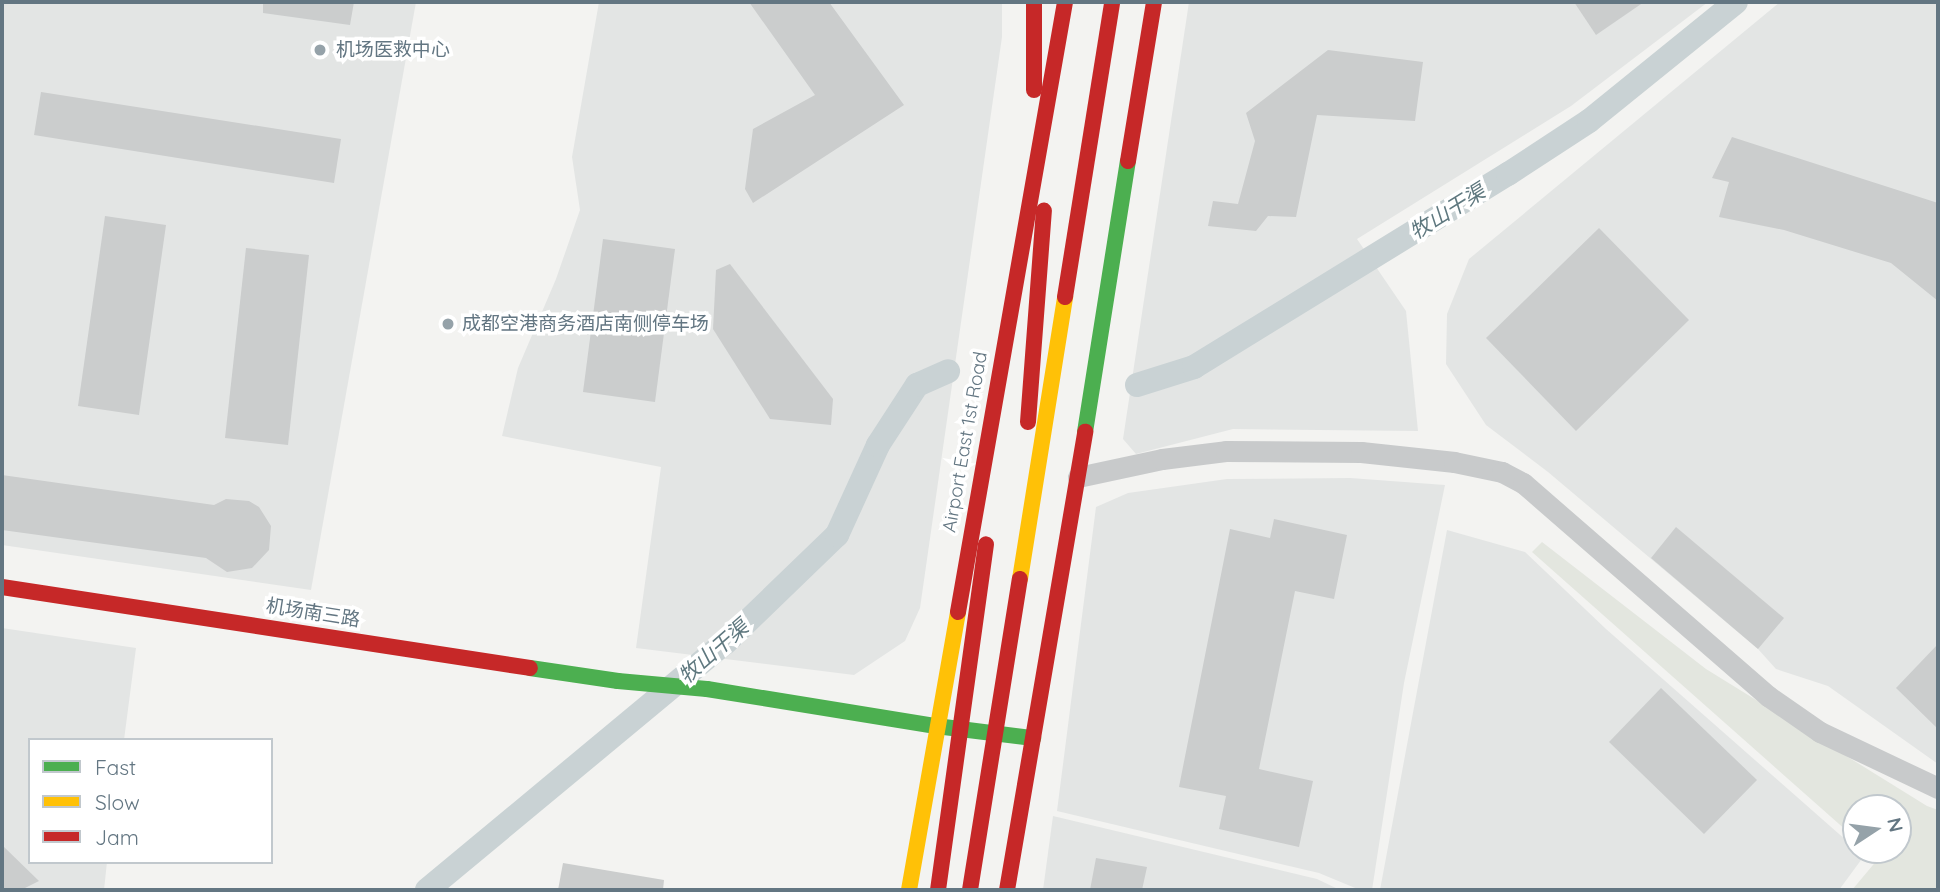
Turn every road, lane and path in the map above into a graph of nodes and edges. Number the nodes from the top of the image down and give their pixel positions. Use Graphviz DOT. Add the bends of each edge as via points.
graph roads {
  1 [pos="1034,2"];
  2 [pos="1058,2"];
  3 [pos="1065,2"];
  4 [pos="1112,2"];
  5 [pos="1154,2"];
  6 [pos="1078,477"];
  7 [pos="2,587"];
  8 [pos="1014,613"];
  9 [pos="936,726"];
  10 [pos="1033,738"];
  11 [pos="1938,788"];
  12 [pos="909,890"];
  13 [pos="938,890"];
  14 [pos="970,890"];
  15 [pos="1007,890"];
  1 -- 13 [label="street" via="1031,124 980,595"];
  2 -- 8 [label="street"];
  3 -- 9 [label="street, Airport East 1st Road"];
  4 -- 8 [label="street"];
  5 -- 6 [label="street"];
  6 -- 10 [label="street"];
  6 -- 11 [label="street" via="1162,459 1226,452 1361,452 1502,472 1533,492 1768,696 1821,732"];
  7 -- 9 [label="street, 机场南三路"];
  8 -- 14 [label="street"];
  9 -- 10 [label="street, 机场南三路"];
  9 -- 12 [label="street, Airport East 1st Road"];
  10 -- 15 [label="street"];
}
